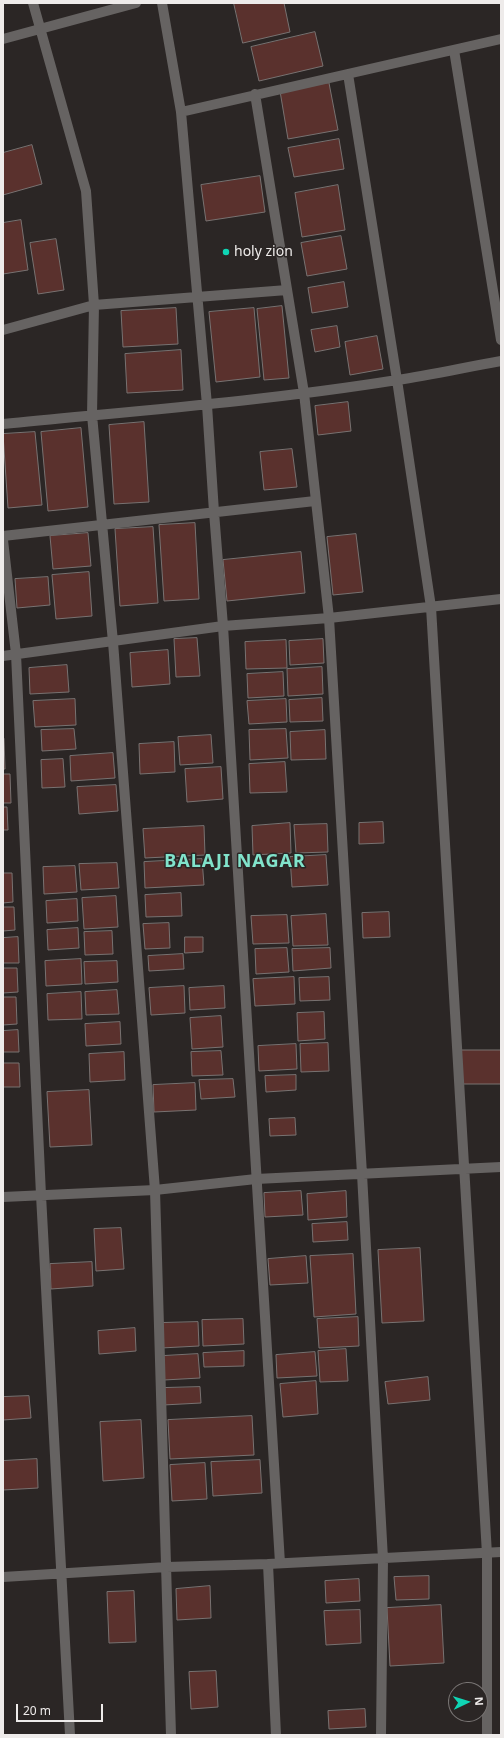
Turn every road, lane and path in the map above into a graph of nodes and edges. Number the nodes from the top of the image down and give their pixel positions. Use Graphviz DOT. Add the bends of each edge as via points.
graph roads {
  1 [pos="33,3"];
  2 [pos="136,3"];
  3 [pos="162,3"];
  4 [pos="41,29"];
  5 [pos="3,39"];
  6 [pos="501,39"];
  7 [pos="454,50"];
  8 [pos="348,74"];
  9 [pos="255,94"];
  10 [pos="181,112"];
  11 [pos="287,290"];
  12 [pos="198,298"];
  13 [pos="94,306"];
  14 [pos="3,330"];
  15 [pos="501,340"];
  16 [pos="501,361"];
  17 [pos="397,380"];
  18 [pos="304,393"];
  19 [pos="207,405"];
  20 [pos="92,415"];
  21 [pos="3,424"];
  22 [pos="315,501"];
  23 [pos="214,512"];
  24 [pos="101,524"];
  25 [pos="3,536"];
  26 [pos="3,540"];
  27 [pos="501,599"];
  28 [pos="431,607"];
  29 [pos="329,618"];
  30 [pos="224,626"];
  31 [pos="113,642"];
  32 [pos="16,654"];
  33 [pos="3,656"];
  34 [pos="501,1167"];
  35 [pos="464,1168"];
  36 [pos="362,1174"];
  37 [pos="256,1179"];
  38 [pos="155,1190"];
  39 [pos="41,1195"];
  40 [pos="3,1197"];
  41 [pos="501,1552"];
  42 [pos="487,1554"];
  43 [pos="383,1559"];
  44 [pos="280,1563"];
  45 [pos="268,1564"];
  46 [pos="167,1567"];
  47 [pos="62,1573"];
  48 [pos="3,1577"];
  49 [pos="70,1735"];
  50 [pos="171,1735"];
  51 [pos="276,1735"];
  52 [pos="381,1735"];
  53 [pos="487,1735"];
  1 -- 4 [label="street"];
  2 -- 4 [label="street"];
  3 -- 10 [label="street"];
  4 -- 5 [label="street"];
  4 -- 13 [label="street" via="86,191"];
  6 -- 7 [label="street"];
  7 -- 8 [label="street"];
  7 -- 15 [label="street"];
  8 -- 9 [label="street"];
  8 -- 17 [label="street"];
  9 -- 10 [label="street"];
  9 -- 11 [label="street"];
  10 -- 12 [label="street"];
  11 -- 12 [label="street"];
  11 -- 18 [label="street"];
  12 -- 13 [label="street"];
  12 -- 19 [label="street"];
  13 -- 14 [label="street"];
  13 -- 20 [label="street"];
  16 -- 17 [label="street"];
  17 -- 18 [label="street"];
  17 -- 28 [label="street"];
  18 -- 19 [label="street"];
  18 -- 22 [label="street"];
  19 -- 20 [label="street"];
  19 -- 23 [label="street"];
  20 -- 21 [label="street"];
  20 -- 24 [label="street"];
  22 -- 23 [label="street"];
  22 -- 29 [label="street"];
  23 -- 24 [label="street"];
  23 -- 30 [label="street"];
  24 -- 25 [label="street"];
  24 -- 31 [label="street"];
  26 -- 32 [label="street"];
  27 -- 28 [label="street"];
  28 -- 29 [label="street"];
  28 -- 35 [label="street"];
  29 -- 30 [label="street"];
  29 -- 36 [label="street"];
  30 -- 31 [label="street"];
  30 -- 37 [label="street"];
  31 -- 32 [label="street"];
  31 -- 38 [label="street"];
  32 -- 33 [label="street"];
  32 -- 39 [label="street"];
  34 -- 35 [label="street"];
  35 -- 36 [label="street"];
  35 -- 42 [label="street"];
  36 -- 37 [label="street"];
  36 -- 43 [label="street"];
  37 -- 38 [label="street"];
  37 -- 44 [label="street"];
  38 -- 39 [label="street"];
  38 -- 46 [label="street"];
  39 -- 40 [label="street"];
  39 -- 47 [label="street"];
  41 -- 42 [label="street"];
  42 -- 43 [label="street"];
  42 -- 53 [label="street"];
  43 -- 44 [label="street"];
  43 -- 52 [label="street"];
  44 -- 45 [label="street"];
  45 -- 46 [label="street"];
  45 -- 51 [label="street"];
  46 -- 47 [label="street"];
  46 -- 50 [label="street"];
  47 -- 48 [label="street"];
  47 -- 49 [label="street"];
}
